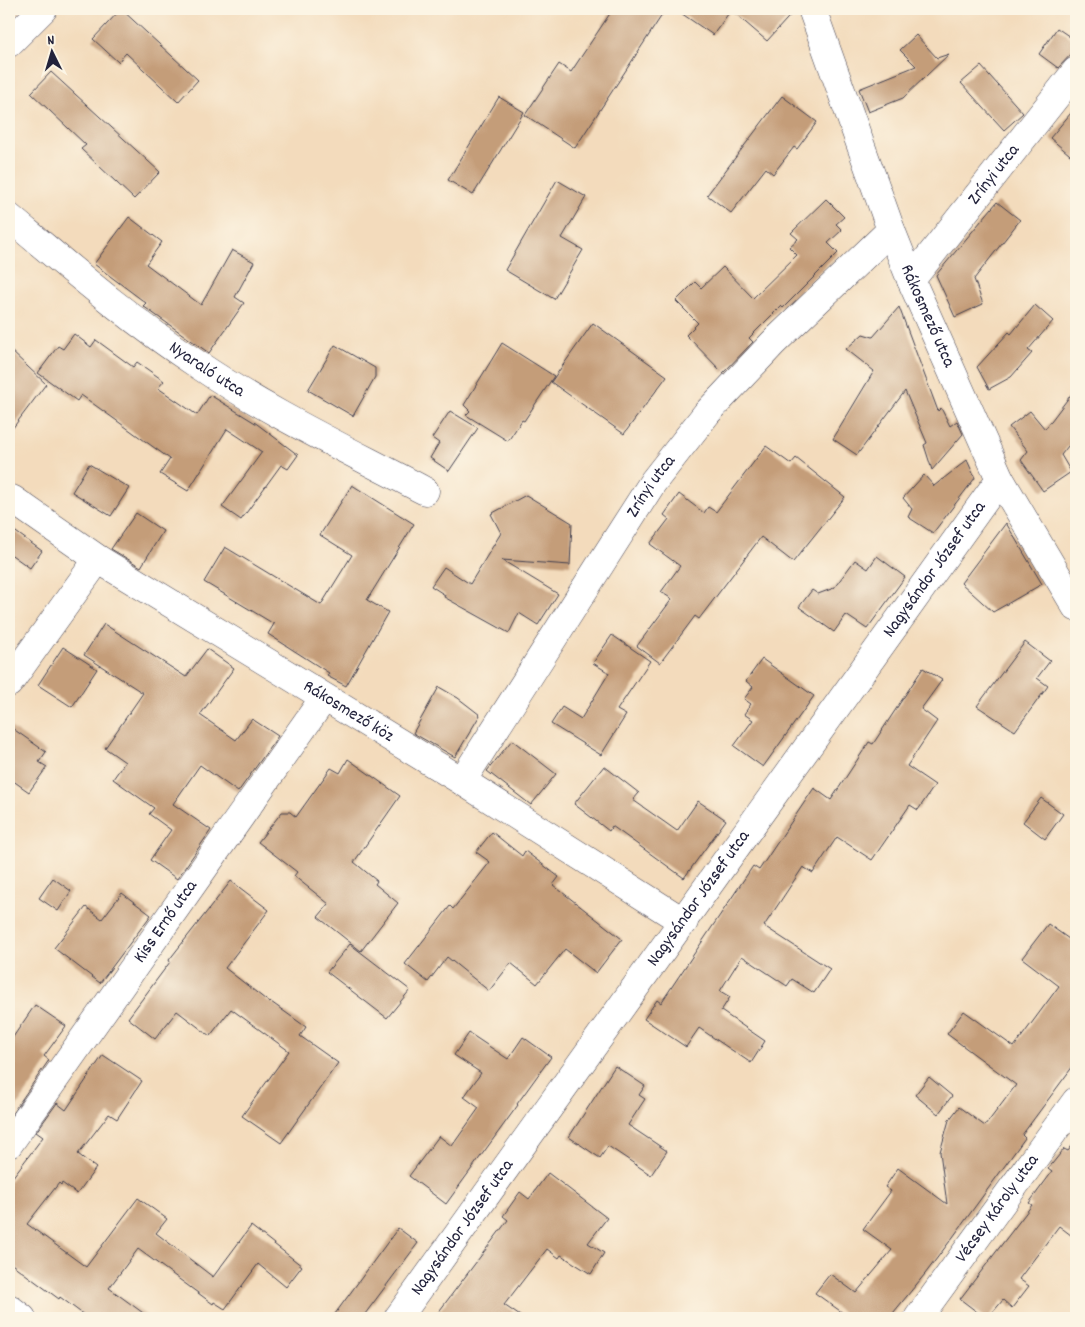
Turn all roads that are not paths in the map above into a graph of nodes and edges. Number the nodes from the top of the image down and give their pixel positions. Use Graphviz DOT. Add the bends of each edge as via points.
graph roads {
  1 [pos="43,9"];
  2 [pos="812,9"];
  3 [pos="9,43"];
  4 [pos="1076,71"];
  5 [pos="9,217"];
  6 [pos="891,230"];
  7 [pos="911,280"];
  8 [pos="1000,479"];
  9 [pos="425,491"];
  10 [pos="12,499"];
  11 [pos="98,560"];
  12 [pos="1076,608"];
  13 [pos="9,684"];
  14 [pos="324,698"];
  15 [pos="462,781"];
  16 [pos="684,922"];
  17 [pos="1076,1101"];
  18 [pos="9,1144"];
  19 [pos="9,1308"];
  20 [pos="22,1318"];
  21 [pos="398,1318"];
  22 [pos="918,1318"];
  1 -- 3 [label="street"];
  2 -- 6 [label="street, Rákosmező utca"];
  4 -- 7 [label="street, Zrínyi utca"];
  5 -- 9 [label="street, Nyaraló utca" via="120,310 197,364 261,405"];
  6 -- 7 [label="street, Rákosmező utca"];
  6 -- 15 [label="street, Zrínyi utca" via="773,343 707,413 653,482"];
  7 -- 8 [label="street, Rákosmező utca"];
  8 -- 12 [label="street, Rákosmező utca"];
  8 -- 16 [label="street, Nagysándor József utca"];
  10 -- 11 [label="street, Rákosmező köz"];
  11 -- 13 [label="street"];
  11 -- 14 [label="street, Rákosmező köz"];
  14 -- 15 [label="street, Rákosmező köz"];
  14 -- 18 [label="street, Kiss Ernő utca"];
  15 -- 16 [label="street, Rákosmező köz"];
  16 -- 21 [label="street, Nagysándor József utca"];
  17 -- 22 [label="street, Vécsey Károly utca"];
  19 -- 20 [label="street"];
}
